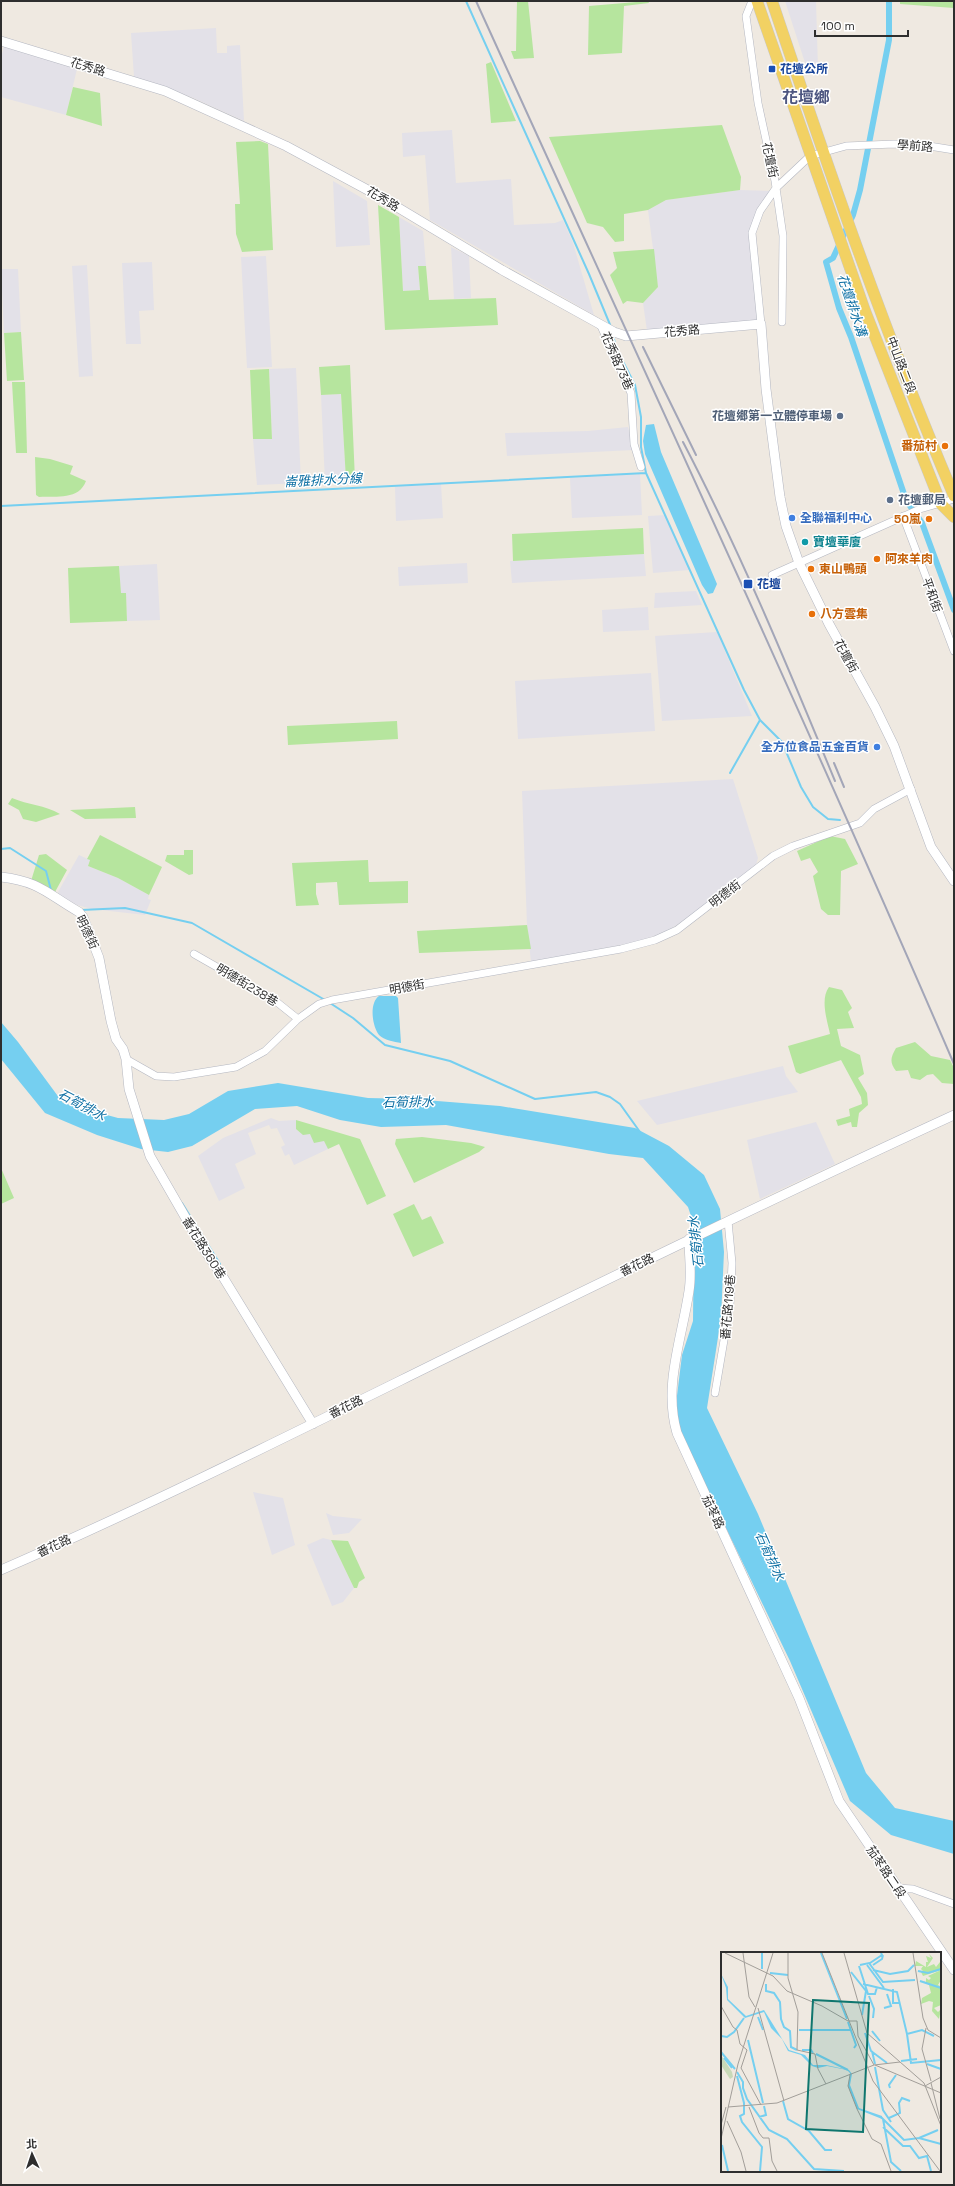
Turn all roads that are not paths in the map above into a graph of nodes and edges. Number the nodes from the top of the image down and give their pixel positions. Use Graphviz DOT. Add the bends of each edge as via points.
graph roads {
  1 [pos="752,1"];
  2 [pos="757,1"];
  3 [pos="772,1"];
  4 [pos="1,41"];
  5 [pos="954,150"];
  6 [pos="822,152"];
  7 [pos="810,156"];
  8 [pos="776,188"];
  9 [pos="782,322"];
  10 [pos="761,324"];
  11 [pos="601,326"];
  12 [pos="641,468"];
  13 [pos="954,497"];
  14 [pos="941,504"];
  15 [pos="903,516"];
  16 [pos="954,517"];
  17 [pos="799,563"];
  18 [pos="772,575"];
  19 [pos="954,651"];
  20 [pos="911,789"];
  21 [pos="1,877"];
  22 [pos="954,881"];
  23 [pos="194,954"];
  24 [pos="298,1019"];
  25 [pos="126,1059"];
  26 [pos="954,1115"];
  27 [pos="728,1221"];
  28 [pos="689,1239"];
  29 [pos="715,1393"];
  30 [pos="313,1424"];
  31 [pos="1,1570"];
  32 [pos="826,1770"];
  33 [pos="897,1888"];
  34 [pos="954,1904"];
  35 [pos="954,1970"];
  1 -- 8 [label="street, 花壇街" via="746,16 758,103"];
  2 -- 7 [label="main road"];
  3 -- 6 [label="main road"];
  4 -- 11 [label="street, 花秀路" via="165,91 286,146 377,195 427,227"];
  5 -- 6 [label="street, 學前路" via="922,145 862,145"];
  6 -- 7 [label="street"];
  6 -- 13 [label="main road, 中山路二段" via="909,387"];
  7 -- 8 [label="street"];
  7 -- 14 [label="main road, 中山路二段"];
  8 -- 9 [label="street, 花壇街" via="783,236"];
  8 -- 10 [label="street" via="760,211 752,233"];
  10 -- 11 [label="street, 花秀路" via="626,336"];
  10 -- 17 [label="street, 花壇街" via="766,389 780,497 786,526"];
  11 -- 12 [label="street, 花秀路73巷" via="631,392 634,444"];
  13 -- 14 [label="street"];
  14 -- 15 [label="street"];
  14 -- 16 [label="main road"];
  15 -- 17 [label="street"];
  15 -- 19 [label="street, 平和街"];
  17 -- 18 [label="street"];
  17 -- 20 [label="street, 花壇街" via="875,707"];
  20 -- 22 [label="street, 花壇街" via="931,847"];
  20 -- 24 [label="street, 明德街" via="874,809 860,822 793,846 774,856 683,927 663,937 621,949 332,1000 319,1004"];
  21 -- 25 [label="street, 明德街" via="41,887 83,917 99,958 116,1039"];
  23 -- 24 [label="street, 明德街238巷" via="273,999"];
  24 -- 25 [label="street, 明德街" via="264,1051 236,1067 174,1076 156,1076"];
  25 -- 30 [label="street, 番花路360巷" via="129,1089 150,1156 203,1248"];
  26 -- 27 [label="street"];
  27 -- 28 [label="street, 番花路"];
  27 -- 29 [label="street, 番花路119巷" via="732,1263 730,1305"];
  28 -- 30 [label="street, 番花路"];
  28 -- 32 [label="street, 茄苳路" via="690,1291 672,1391 675,1426 681,1445 799,1698"];
  30 -- 31 [label="street, 番花路"];
  32 -- 33 [label="street, 茄苳路二段" via="844,1810"];
  33 -- 34 [label="street" via="913,1889"];
  33 -- 35 [label="street, 茄苳路二段"];
}
